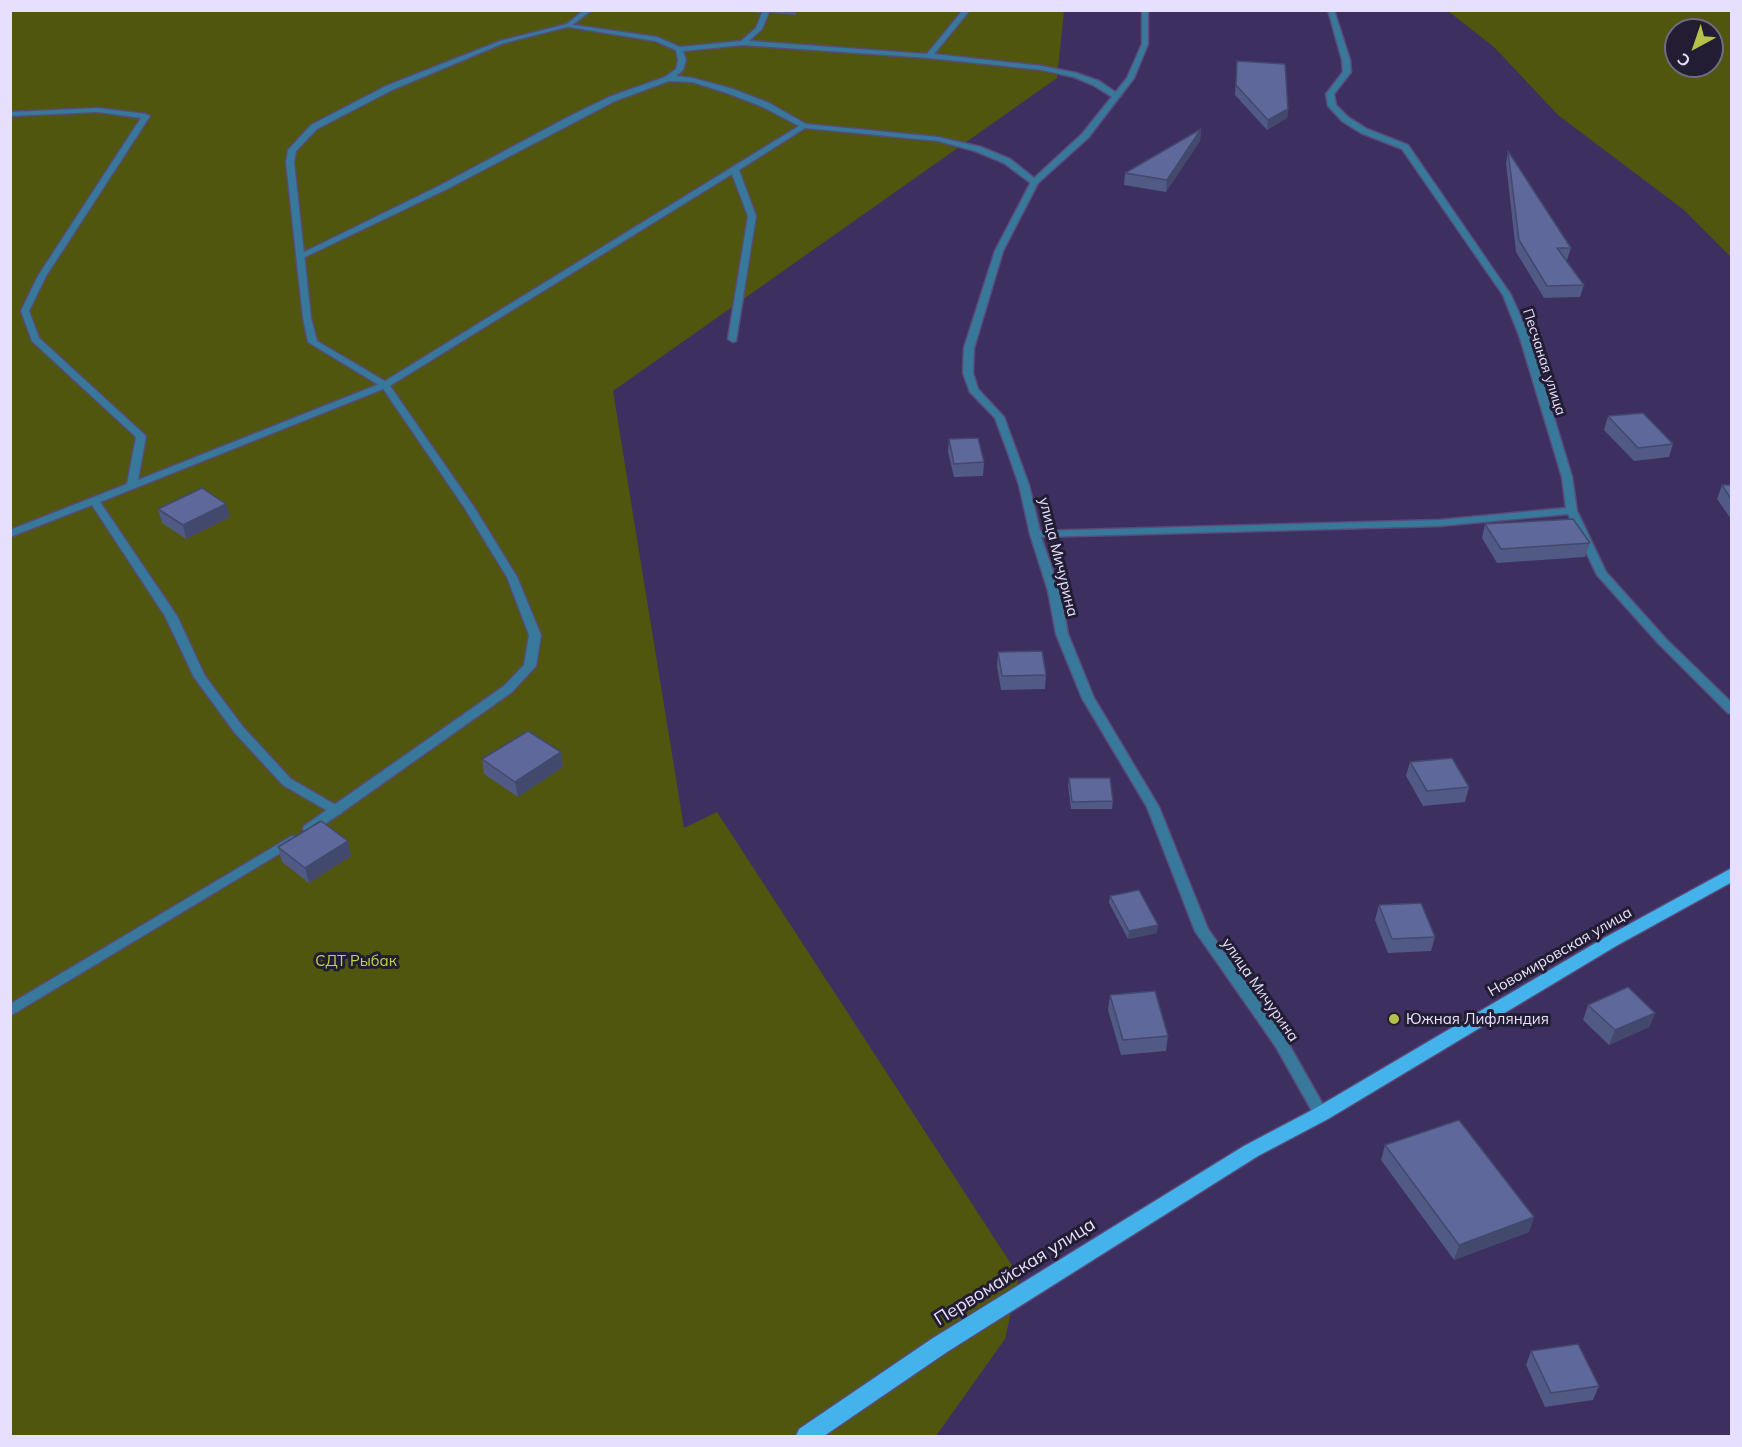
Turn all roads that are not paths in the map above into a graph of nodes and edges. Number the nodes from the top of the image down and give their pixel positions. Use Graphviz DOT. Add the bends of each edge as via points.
graph roads {
  1 [pos="589,10"];
  2 [pos="767,10"];
  3 [pos="967,10"];
  4 [pos="1145,10"];
  5 [pos="1331,10"];
  6 [pos="569,25"];
  7 [pos="743,43"];
  8 [pos="679,49"];
  9 [pos="929,56"];
  10 [pos="668,79"];
  11 [pos="1117,96"];
  12 [pos="10,114"];
  13 [pos="804,126"];
  14 [pos="734,168"];
  15 [pos="1035,182"];
  16 [pos="300,256"];
  17 [pos="733,339"];
  18 [pos="385,385"];
  19 [pos="132,485"];
  20 [pos="94,501"];
  21 [pos="1572,511"];
  22 [pos="10,534"];
  23 [pos="1035,534"];
  24 [pos="1731,710"];
  25 [pos="337,811"];
  26 [pos="1731,874"];
  27 [pos="10,1011"];
  28 [pos="1321,1114"];
  29 [pos="1251,1151"];
  30 [pos="807,1437"];
  1 -- 6 [label="street"];
  2 -- 7 [label="street" via="759,29"];
  3 -- 9 [label="street"];
  4 -- 11 [label="street, улица Мичурина" via="1145,44"];
  5 -- 21 [label="street, Песчаная улица" via="1347,72 1330,94 1332,105 1364,131 1405,147 1507,295 1525,338 1567,477"];
  6 -- 8 [label="street" via="657,39"];
  6 -- 16 [label="street" via="502,42 389,88 303,137 292,150 290,162"];
  7 -- 8 [label="street"];
  7 -- 9 [label="street"];
  8 -- 10 [label="street" via="679,70"];
  9 -- 11 [label="street" via="1076,75"];
  10 -- 13 [label="street" via="681,78 730,91"];
  10 -- 16 [label="street" via="612,99 442,188"];
  11 -- 15 [label="street, улица Мичурина" via="1085,136"];
  12 -- 19 [label="street" via="98,110 146,116 42,276 26,311 35,339 141,436"];
  13 -- 14 [label="street"];
  13 -- 15 [label="street" via="938,139 1007,161"];
  14 -- 17 [label="street" via="752,216"];
  14 -- 18 [label="street"];
  15 -- 23 [label="street, улица Мичурина" via="999,251 969,348 968,373 973,390 999,417 1024,485"];
  16 -- 18 [label="street" via="313,342"];
  18 -- 19 [label="street"];
  18 -- 25 [label="street" via="512,577 535,635 530,666 508,689"];
  19 -- 20 [label="street"];
  20 -- 22 [label="street"];
  20 -- 25 [label="street" via="171,616 200,677 239,730 287,782"];
  21 -- 23 [label="street" via="1439,524"];
  21 -- 24 [label="street, Песчаная улица" via="1601,573"];
  23 -- 28 [label="street, улица Мичурина" via="1054,591 1062,634 1088,698 1153,807 1202,931 1281,1043"];
  25 -- 27 [label="street"];
  26 -- 28 [label="main road, Новомировская улица"];
  28 -- 29 [label="main road, Новомировская улица"];
  29 -- 30 [label="main road, Первомайская улица" via="939,1345"];
}
